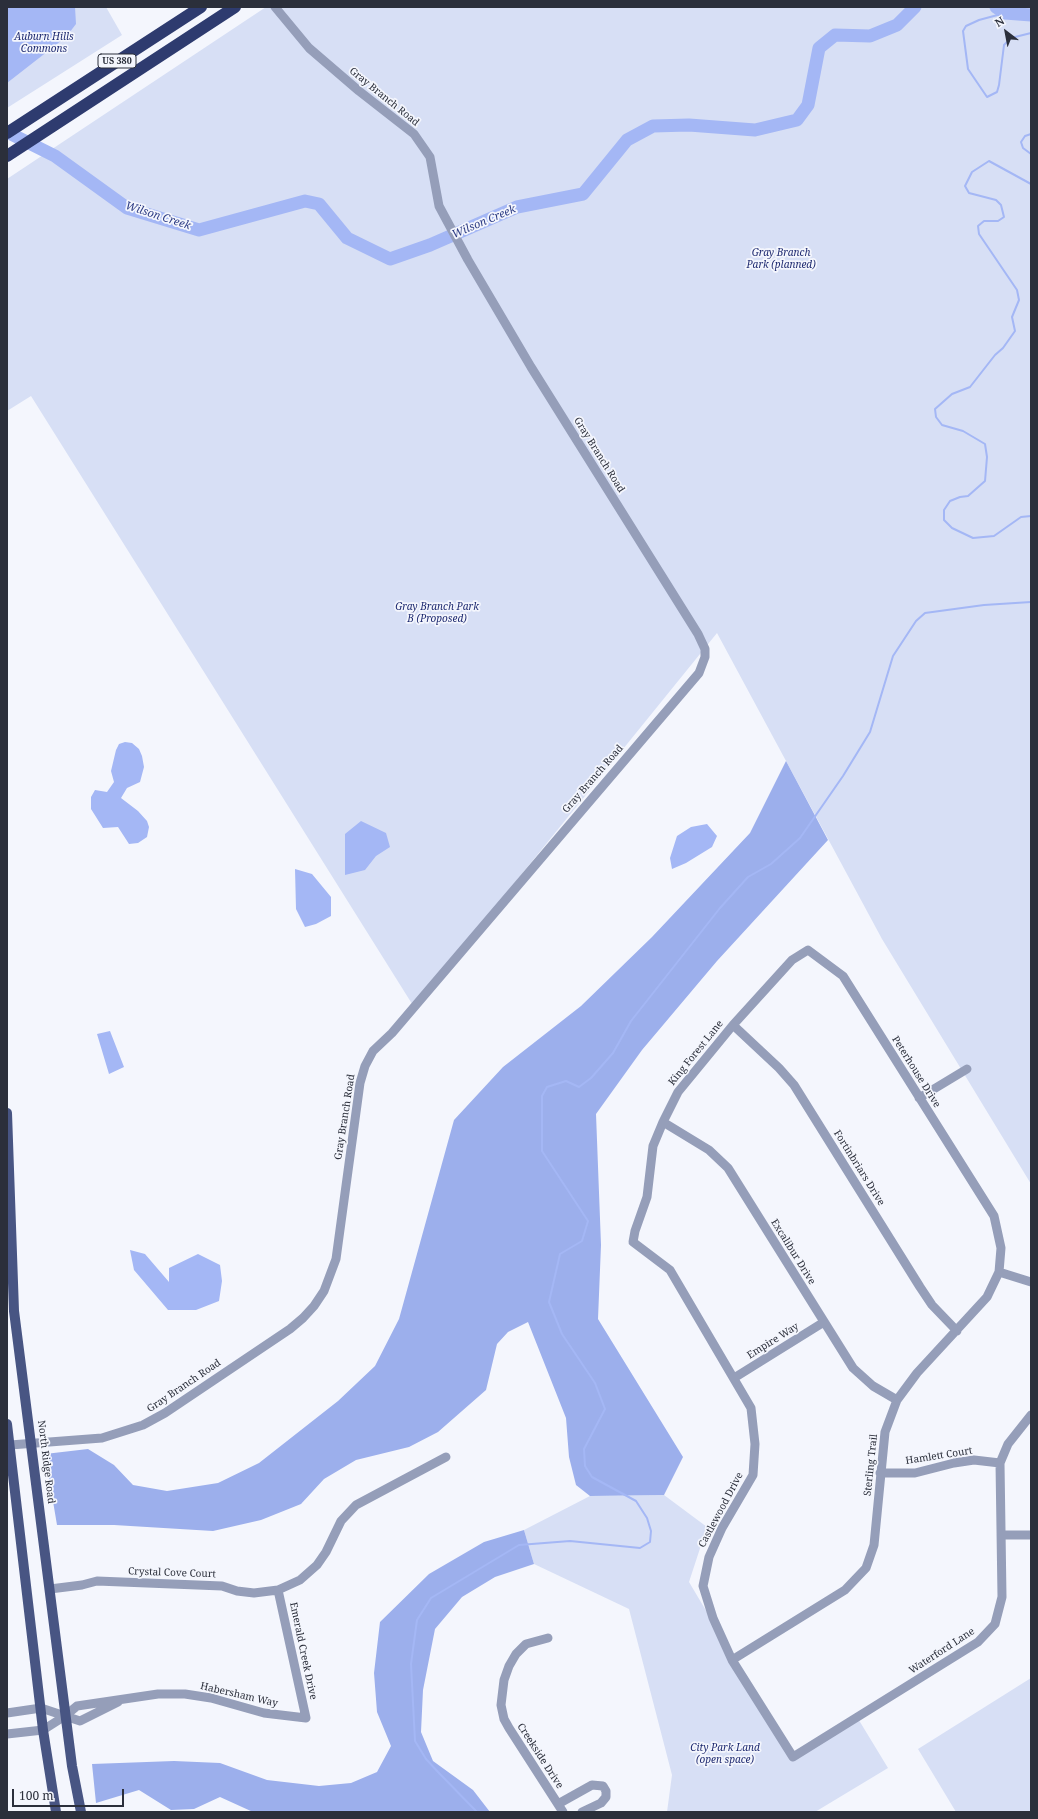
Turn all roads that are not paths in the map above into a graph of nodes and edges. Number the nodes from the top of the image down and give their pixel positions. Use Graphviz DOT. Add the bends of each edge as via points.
graph roads {
  1 [pos="201,7"];
  2 [pos="235,7"];
  3 [pos="275,7"];
  4 [pos="7,133"];
  5 [pos="7,156"];
  6 [pos="808,950"];
  7 [pos="733,1025"];
  8 [pos="967,1069"];
  9 [pos="920,1098"];
  10 [pos="7,1113"];
  11 [pos="663,1122"];
  12 [pos="994,1216"];
  13 [pos="633,1242"];
  14 [pos="999,1272"];
  15 [pos="1031,1282"];
  16 [pos="824,1322"];
  17 [pos="957,1331"];
  18 [pos="734,1378"];
  19 [pos="897,1400"];
  20 [pos="1031,1415"];
  21 [pos="7,1424"];
  22 [pos="32,1444"];
  23 [pos="10,1445"];
  24 [pos="446,1457"];
  25 [pos="1000,1463"];
  26 [pos="880,1473"];
  27 [pos="1001,1535"];
  28 [pos="1031,1535"];
  29 [pos="50,1589"];
  30 [pos="278,1590"];
  31 [pos="548,1638"];
  32 [pos="732,1660"];
  33 [pos="119,1701"];
  34 [pos="91,1704"];
  35 [pos="41,1708"];
  36 [pos="7,1712"];
  37 [pos="94,1714"];
  38 [pos="65,1716"];
  39 [pos="306,1718"];
  40 [pos="43,1730"];
  41 [pos="7,1734"];
  42 [pos="793,1757"];
  43 [pos="558,1804"];
  44 [pos="56,1812"];
  45 [pos="81,1812"];
  46 [pos="563,1812"];
  47 [pos="582,1812"];
  1 -- 4 [label="highway, US 380"];
  2 -- 5 [label="highway, US 380"];
  3 -- 22 [label="street, Gray Branch Road" via="308,48 414,134 430,157 439,206 531,367 698,634 705,649 703,666 401,1023 373,1051 360,1083 336,1259 324,1291 314,1306 290,1329 166,1413 143,1425 102,1438"];
  6 -- 7 [label="street, King Forest Lane" via="792,960"];
  6 -- 9 [label="street, Peterhouse Drive" via="843,976"];
  7 -- 11 [label="street, King Forest Lane" via="678,1092"];
  7 -- 17 [label="street, Fortinbriars Drive" via="780,1068 794,1085 920,1287 932,1305"];
  8 -- 9 [label="street"];
  9 -- 12 [label="street, Peterhouse Drive"];
  10 -- 22 [label="main road, North Ridge Road" via="14,1311"];
  11 -- 13 [label="street, King Forest Lane" via="653,1146 647,1197"];
  11 -- 16 [label="street, Excalibur Drive" via="709,1150 728,1168"];
  12 -- 14 [label="street, Sterling Trail" via="1001,1248"];
  13 -- 18 [label="street, Castlewood Drive" via="670,1270"];
  14 -- 15 [label="street"];
  14 -- 17 [label="street, Sterling Trail" via="987,1297"];
  16 -- 18 [label="street, Empire Way"];
  16 -- 19 [label="street, Excalibur Drive" via="853,1368 873,1386"];
  17 -- 19 [label="street, Sterling Trail" via="917,1372"];
  18 -- 32 [label="street, Castlewood Drive" via="751,1408 755,1444 753,1474 722,1528 709,1558 703,1586 713,1618"];
  19 -- 26 [label="street, Sterling Trail" via="885,1432"];
  20 -- 25 [label="street, Waterford Lane" via="1008,1444"];
  21 -- 23 [label="main road"];
  22 -- 23 [label="street, Gray Branch Road"];
  22 -- 29 [label="main road, North Ridge Road"];
  23 -- 35 [label="main road"];
  24 -- 30 [label="street, Crystal Cove Court" via="356,1505 342,1520 317,1565 300,1580"];
  25 -- 26 [label="street, Hamlett Court" via="974,1460 915,1472"];
  25 -- 27 [label="street, Waterford Lane"];
  26 -- 32 [label="street, Sterling Trail" via="874,1545 866,1568 845,1590"];
  27 -- 28 [label="street"];
  27 -- 42 [label="street, Waterford Lane" via="1002,1597 995,1624 978,1642"];
  29 -- 30 [label="street, Crystal Cove Court" via="97,1581 222,1586 254,1593"];
  29 -- 38 [label="main road, North Ridge Road"];
  30 -- 39 [label="street, Emerald Creek Drive"];
  31 -- 43 [label="street, Creekside Drive" via="526,1644 516,1654 504,1680 501,1705 508,1728"];
  32 -- 42 [label="street, Castlewood Drive"];
  33 -- 34 [label="street, Habersham Way"];
  33 -- 37 [label="street, Habersham Way"];
  33 -- 39 [label="street, Habersham Way" via="158,1694 185,1694 224,1700 264,1713"];
  34 -- 37 [label="street"];
  34 -- 38 [label="street, Habersham Way" via="77,1706"];
  35 -- 36 [label="street, Habersham Way"];
  35 -- 38 [label="street, Habersham Way"];
  35 -- 40 [label="main road"];
  37 -- 38 [label="street, Habersham Way" via="80,1721"];
  38 -- 40 [label="street, Habersham Way"];
  38 -- 45 [label="main road, North Ridge Road"];
  40 -- 41 [label="street, Habersham Way"];
  40 -- 44 [label="main road"];
  43 -- 46 [label="street, Creekside Drive"];
  43 -- 47 [label="street" via="592,1785 603,1786 606,1798"];
}
